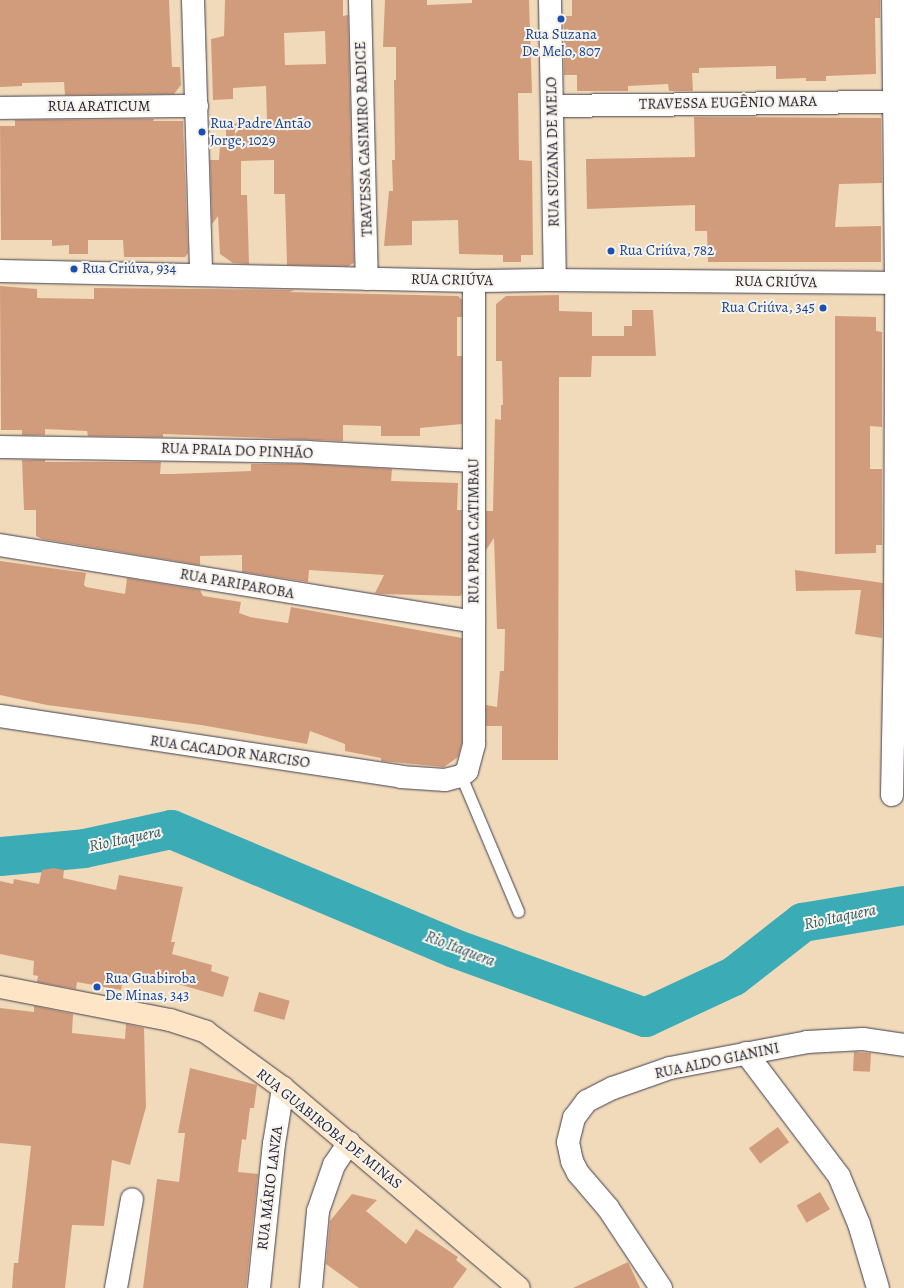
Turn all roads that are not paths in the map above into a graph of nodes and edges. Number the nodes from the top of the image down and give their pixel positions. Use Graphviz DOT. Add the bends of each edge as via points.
graph roads {
  1 [pos="193,0"];
  2 [pos="360,0"];
  3 [pos="550,0"];
  4 [pos="893,0"];
  5 [pos="898,102"];
  6 [pos="197,106"];
  7 [pos="552,106"];
  8 [pos="0,108"];
  9 [pos="0,271"];
  10 [pos="201,274"];
  11 [pos="367,279"];
  12 [pos="555,280"];
  13 [pos="474,281"];
  14 [pos="900,283"];
  15 [pos="0,447"];
  16 [pos="899,455"];
  17 [pos="473,462"];
  18 [pos="2,540"];
  19 [pos="474,622"];
  20 [pos="900,634"];
  21 [pos="0,716"];
  22 [pos="898,759"];
  23 [pos="461,776"];
  24 [pos="892,795"];
  25 [pos="518,911"];
  26 [pos="0,987"];
  27 [pos="904,1045"];
  28 [pos="746,1053"];
  29 [pos="283,1088"];
  30 [pos="348,1143"];
  31 [pos="132,1199"];
  32 [pos="116,1288"];
  33 [pos="259,1288"];
  34 [pos="311,1288"];
  35 [pos="519,1288"];
  36 [pos="661,1288"];
  37 [pos="878,1288"];
  1 -- 6 [label="street"];
  2 -- 11 [label="street, TRAVESSA CASIMIRO RADICE"];
  3 -- 7 [label="street, RUA SUZANA DE MELO"];
  4 -- 5 [label="street"];
  5 -- 7 [label="street, TRAVESSA EUGÊNIO MARA"];
  5 -- 14 [label="street"];
  6 -- 8 [label="street, RUA ARATICUM"];
  6 -- 10 [label="street"];
  7 -- 12 [label="street, RUA SUZANA DE MELO"];
  9 -- 10 [label="street, RUA CRIÚVA"];
  10 -- 11 [label="street, RUA CRIÚVA"];
  11 -- 13 [label="street, RUA CRIÚVA"];
  12 -- 13 [label="street, RUA CRIÚVA"];
  12 -- 14 [label="street, RUA CRIÚVA"];
  13 -- 17 [label="street, RUA PRAIA CATIMBAU"];
  14 -- 16 [label="street"];
  15 -- 17 [label="street, RUA PRAIA DO PINHÃO" via="307,452"];
  16 -- 20 [label="street"];
  17 -- 19 [label="street, RUA PRAIA CATIMBAU"];
  18 -- 19 [label="street, RUA PARIPAROBA"];
  19 -- 23 [label="street, RUA PRAIA CATIMBAU" via="474,744 471,764"];
  20 -- 22 [label="street"];
  21 -- 23 [label="street, RUA CACADOR NARCISO" via="401,777 444,780"];
  22 -- 24 [label="street"];
  23 -- 25 [label="lane"];
  26 -- 29 [label="street, RUA GUABIROBA DE MINAS" via="170,1020 199,1030"];
  27 -- 28 [label="street, RUA ALDO GIANINI" via="863,1039 807,1042"];
  28 -- 36 [label="street, RUA ALDO GIANINI" via="670,1068 613,1088 587,1101 574,1118 568,1142 572,1161 578,1173 608,1208"];
  28 -- 37 [label="street" via="839,1176 859,1224"];
  29 -- 30 [label="street, RUA GUABIROBA DE MINAS"];
  29 -- 33 [label="street, RUA MÁRIO LANZA" via="274,1144"];
  30 -- 34 [label="street" via="334,1165 318,1211"];
  30 -- 35 [label="street, RUA GUABIROBA DE MINAS"];
  31 -- 32 [label="street"];
}
